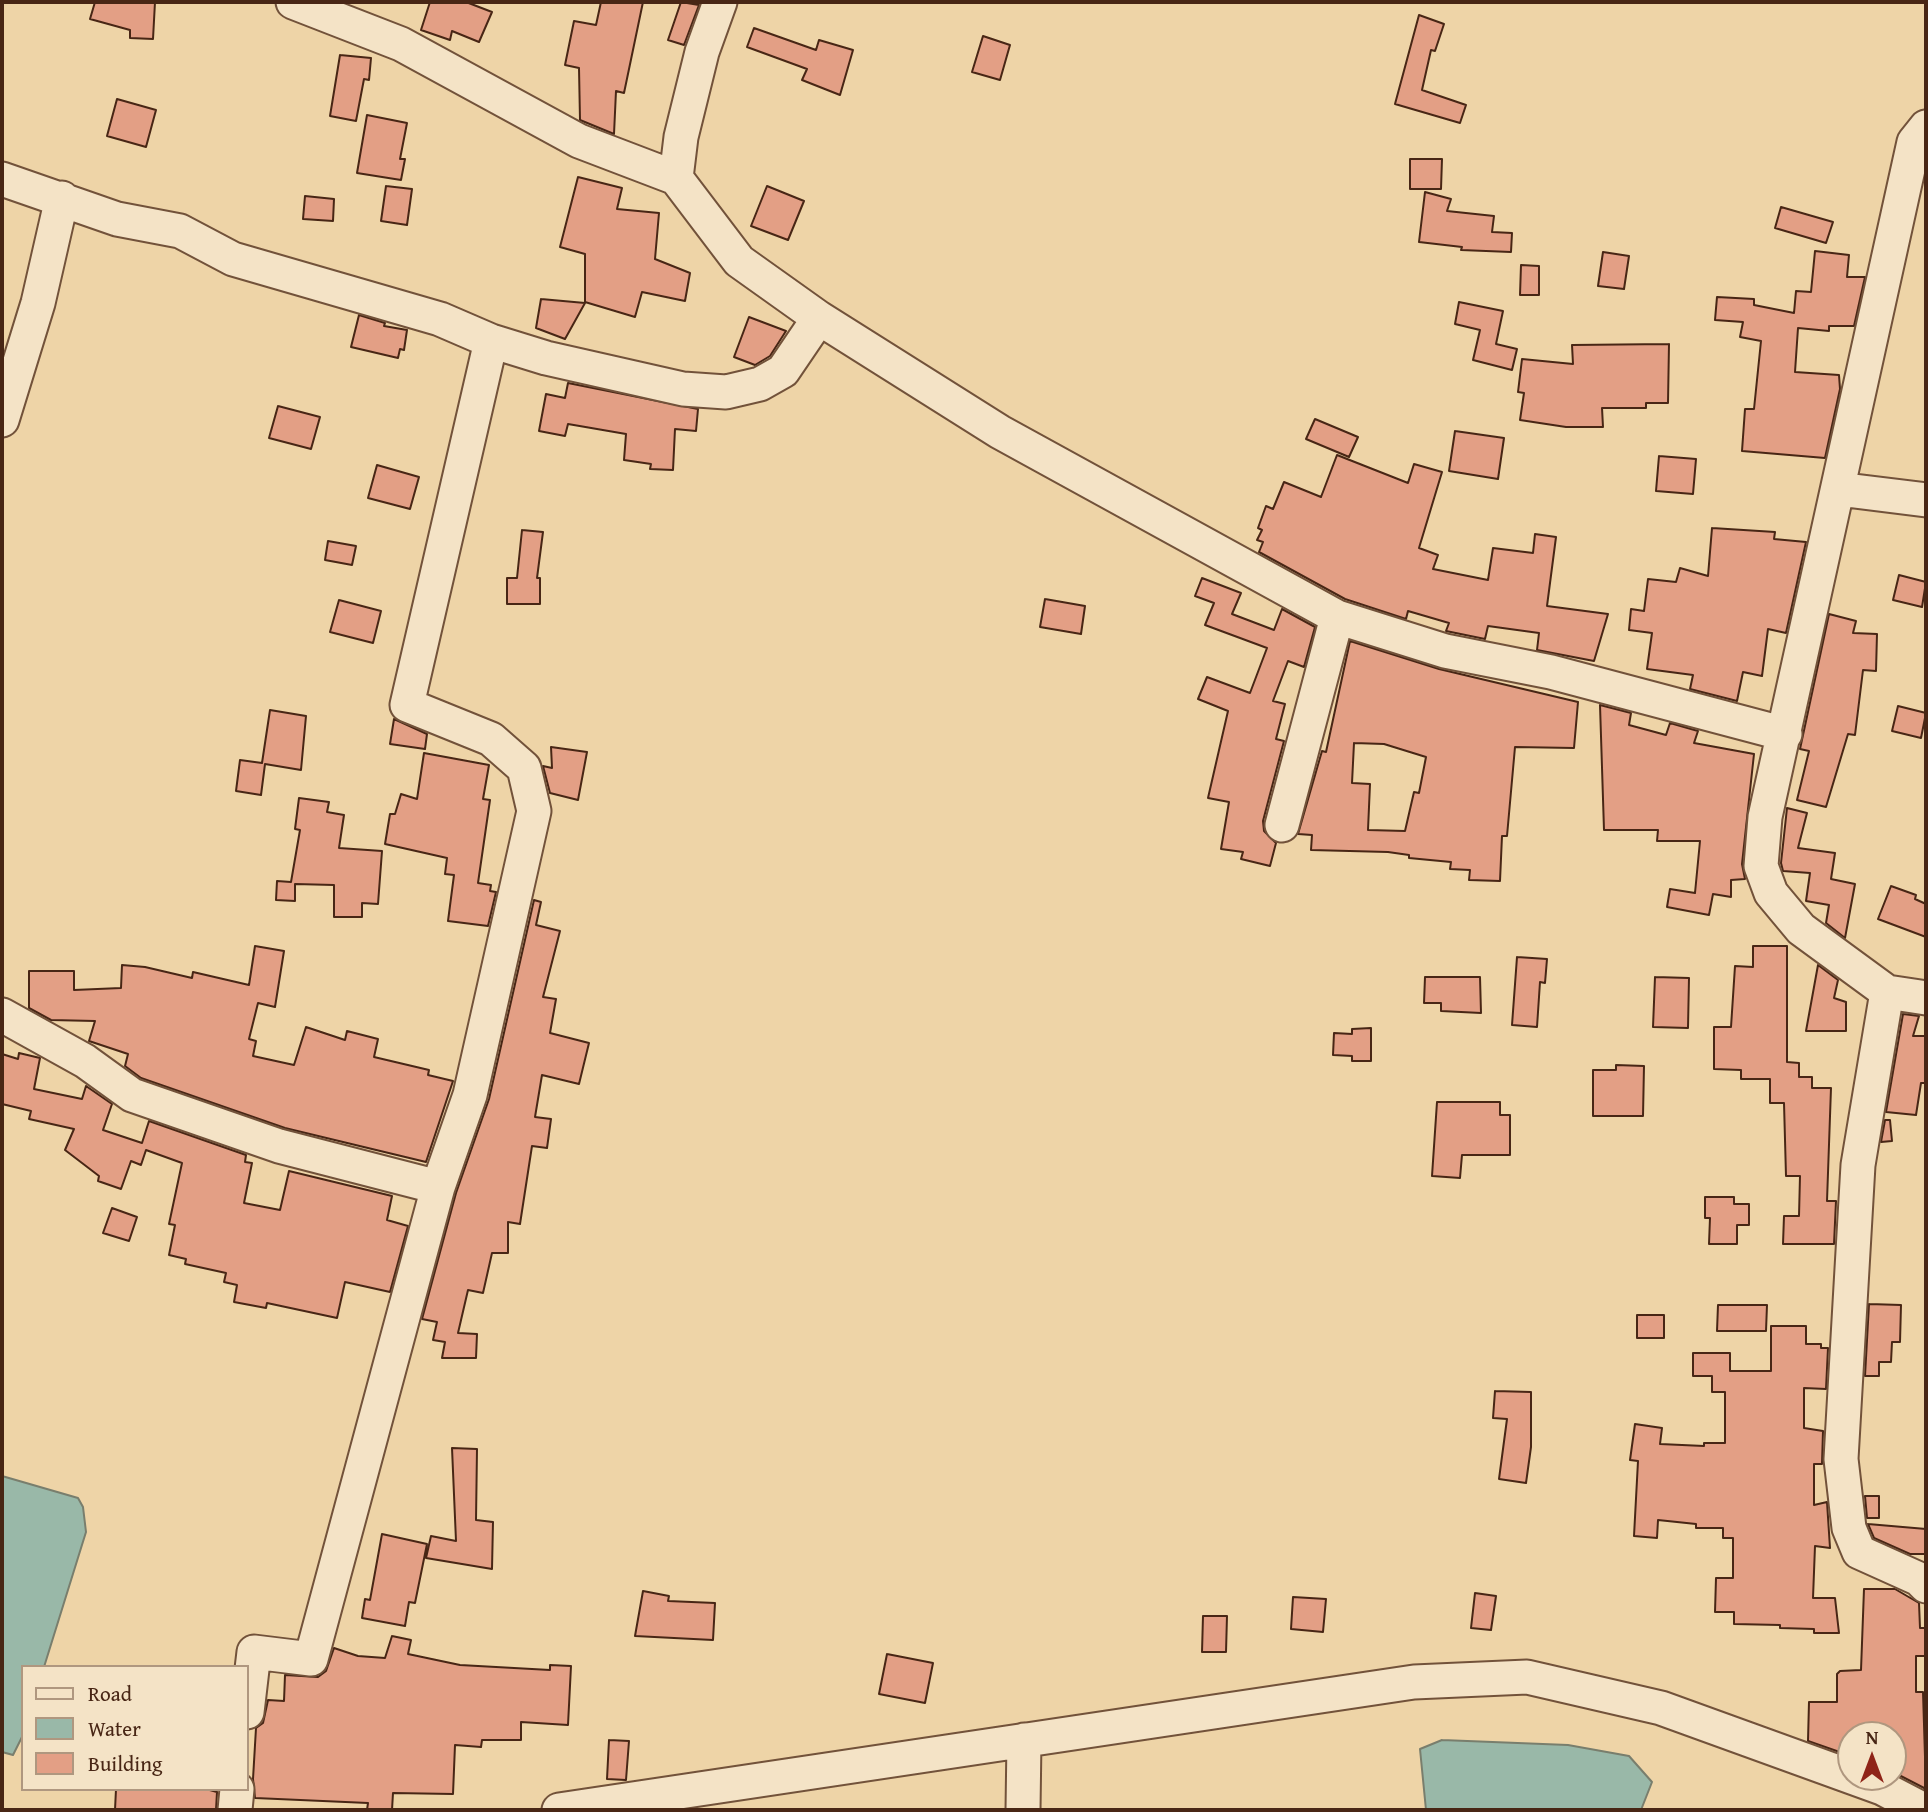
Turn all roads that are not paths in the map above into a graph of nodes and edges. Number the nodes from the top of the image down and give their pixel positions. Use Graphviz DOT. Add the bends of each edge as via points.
graph roads {
  1 [pos="293,2"];
  2 [pos="720,2"];
  3 [pos="1926,127"];
  4 [pos="676,178"];
  5 [pos="2,179"];
  6 [pos="62,198"];
  7 [pos="819,318"];
  8 [pos="491,341"];
  9 [pos="2,420"];
  10 [pos="1838,489"];
  11 [pos="1926,500"];
  12 [pos="1337,617"];
  13 [pos="1785,734"];
  14 [pos="1283,825"];
  15 [pos="1887,992"];
  16 [pos="1926,998"];
  17 [pos="2,1015"];
  18 [pos="438,1186"];
  19 [pos="1926,1586"];
  20 [pos="248,1704"];
  21 [pos="1024,1740"];
  22 [pos="237,1791"];
  23 [pos="235,1810"];
  24 [pos="559,1810"];
  25 [pos="1023,1810"];
  26 [pos="1924,1810"];
  1 -- 4 [label="street" via="401,44 579,141"];
  2 -- 4 [label="street" via="696,76"];
  3 -- 10 [label="street" via="1914,142"];
  4 -- 7 [label="street" via="739,261"];
  5 -- 6 [label="street"];
  6 -- 8 [label="street" via="117,219 180,231 233,259 440,319"];
  6 -- 9 [label="street" via="38,303"];
  7 -- 8 [label="street" via="783,371 760,384 726,392 683,388"];
  7 -- 12 [label="street" via="1000,432"];
  8 -- 18 [label="street" via="407,705 491,739 524,768 534,811 470,1095"];
  10 -- 11 [label="street"];
  10 -- 13 [label="street"];
  12 -- 13 [label="street" via="1446,651 1550,672"];
  12 -- 14 [label="street"];
  13 -- 15 [label="street" via="1765,817 1761,866 1771,894 1801,929"];
  15 -- 16 [label="street"];
  15 -- 19 [label="street" via="1858,1165 1841,1459 1849,1528 1859,1552"];
  17 -- 18 [label="street" via="85,1061 132,1095 279,1146"];
  18 -- 20 [label="street" via="311,1660 254,1652"];
  21 -- 24 [label="street"];
  21 -- 25 [label="street"];
  21 -- 26 [label="street" via="1414,1682 1527,1678 1661,1708 1882,1788"];
  22 -- 23 [label="street"];
}
